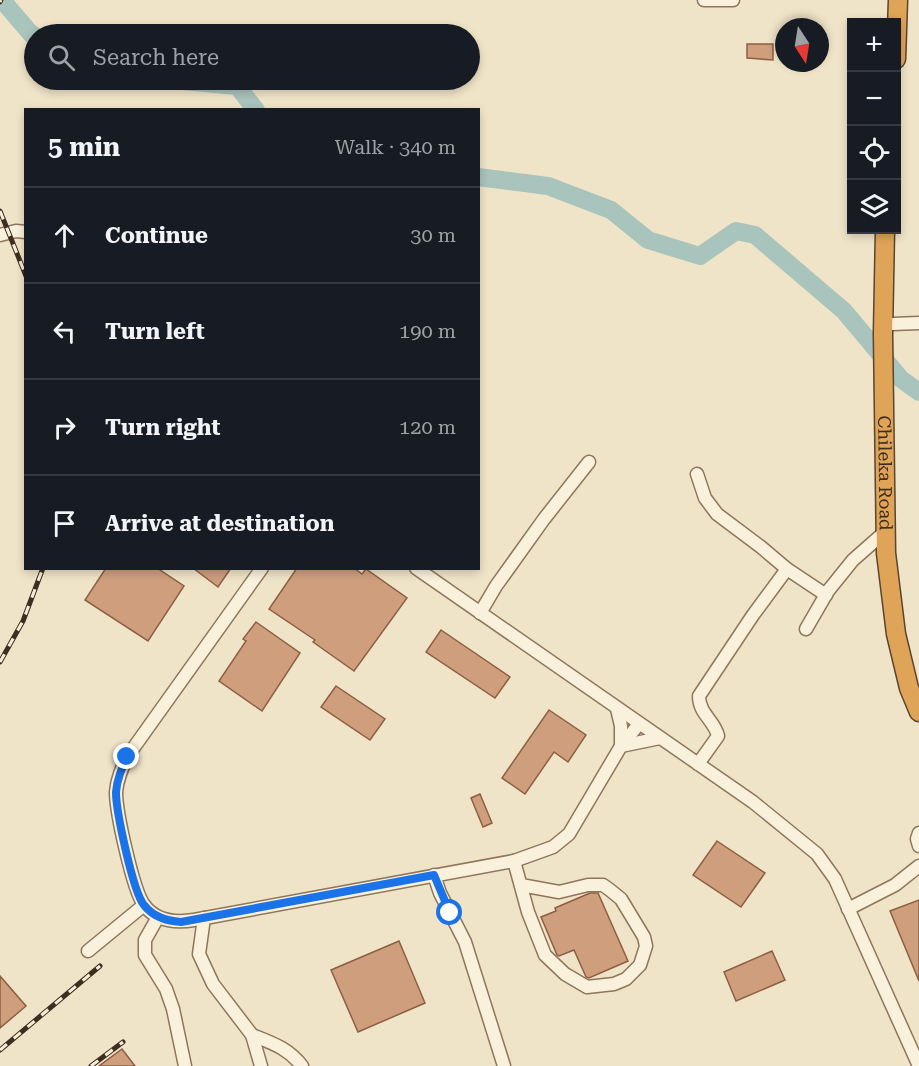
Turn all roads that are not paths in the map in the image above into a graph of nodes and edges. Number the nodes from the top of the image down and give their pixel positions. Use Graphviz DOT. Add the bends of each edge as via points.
graph roads {
  1 [pos="704,0"];
  2 [pos="733,0"];
  3 [pos="888,0"];
  4 [pos="898,0"];
  5 [pos="888,18"];
  6 [pos="898,18"];
  7 [pos="24,232"];
  8 [pos="885,234"];
  9 [pos="894,234"];
  10 [pos="0,235"];
  11 [pos="919,323"];
  12 [pos="890,333"];
  13 [pos="888,376"];
  14 [pos="589,462"];
  15 [pos="697,474"];
  16 [pos="886,531"];
  17 [pos="787,569"];
  18 [pos="261,570"];
  19 [pos="419,570"];
  20 [pos="826,595"];
  21 [pos="480,613"];
  22 [pos="806,629"];
  23 [pos="919,679"];
  24 [pos="617,709"];
  25 [pos="919,712"];
  26 [pos="639,724"];
  27 [pos="660,738"];
  28 [pos="621,746"];
  29 [pos="698,764"];
  30 [pos="919,833"];
  31 [pos="919,846"];
  32 [pos="514,861"];
  33 [pos="919,866"];
  34 [pos="434,875"];
  35 [pos="521,885"];
  36 [pos="144,905"];
  37 [pos="848,909"];
  38 [pos="158,917"];
  39 [pos="204,918"];
  40 [pos="88,951"];
  41 [pos="252,1035"];
  42 [pos="185,1066"];
  43 [pos="261,1066"];
  44 [pos="302,1066"];
  45 [pos="504,1066"];
  46 [pos="919,1066"];
  1 -- 2 [label="street"];
  3 -- 5 [label="highway"];
  4 -- 6 [label="highway"];
  7 -- 10 [label="street"];
  8 -- 12 [label="highway, Chileka Road"];
  9 -- 12 [label="highway, Chileka Road"];
  11 -- 12 [label="street"];
  12 -- 13 [label="highway, Chileka Road"];
  13 -- 16 [label="highway, Chileka Road"];
  13 -- 23 [label="highway" via="897,549 905,621"];
  14 -- 21 [label="street" via="544,519"];
  15 -- 17 [label="street" via="705,498 717,514"];
  16 -- 20 [label="street" via="853,560"];
  16 -- 25 [label="highway, Chileka Road" via="896,634"];
  17 -- 20 [label="street"];
  17 -- 29 [label="street" via="699,696 699,704 718,736"];
  18 -- 36 [label="street" via="127,757 119,774 119,823"];
  19 -- 21 [label="street"];
  20 -- 22 [label="street"];
  21 -- 24 [label="street"];
  24 -- 26 [label="street"];
  24 -- 28 [label="street"];
  26 -- 27 [label="street"];
  26 -- 28 [label="street"];
  27 -- 28 [label="street"];
  27 -- 29 [label="street"];
  28 -- 32 [label="street" via="569,834 553,847"];
  29 -- 37 [label="street" via="817,854 835,879"];
  30 -- 31 [label="street"];
  32 -- 34 [label="street"];
  32 -- 35 [label="street"];
  33 -- 37 [label="street" via="895,885"];
  34 -- 39 [label="street"];
  34 -- 45 [label="street" via="465,942"];
  35 -- 35 [label="street" via="546,955 565,974 587,987 614,984 626,979 639,965 646,946 644,937 621,900 603,885 559,892"];
  36 -- 38 [label="street"];
  36 -- 40 [label="street"];
  37 -- 46 [label="street"];
  38 -- 39 [label="street" via="181,922"];
  38 -- 42 [label="street" via="145,940 145,955 166,989"];
  39 -- 41 [label="street" via="199,954 213,984"];
  41 -- 43 [label="street"];
  41 -- 44 [label="street" via="281,1046"];
}
